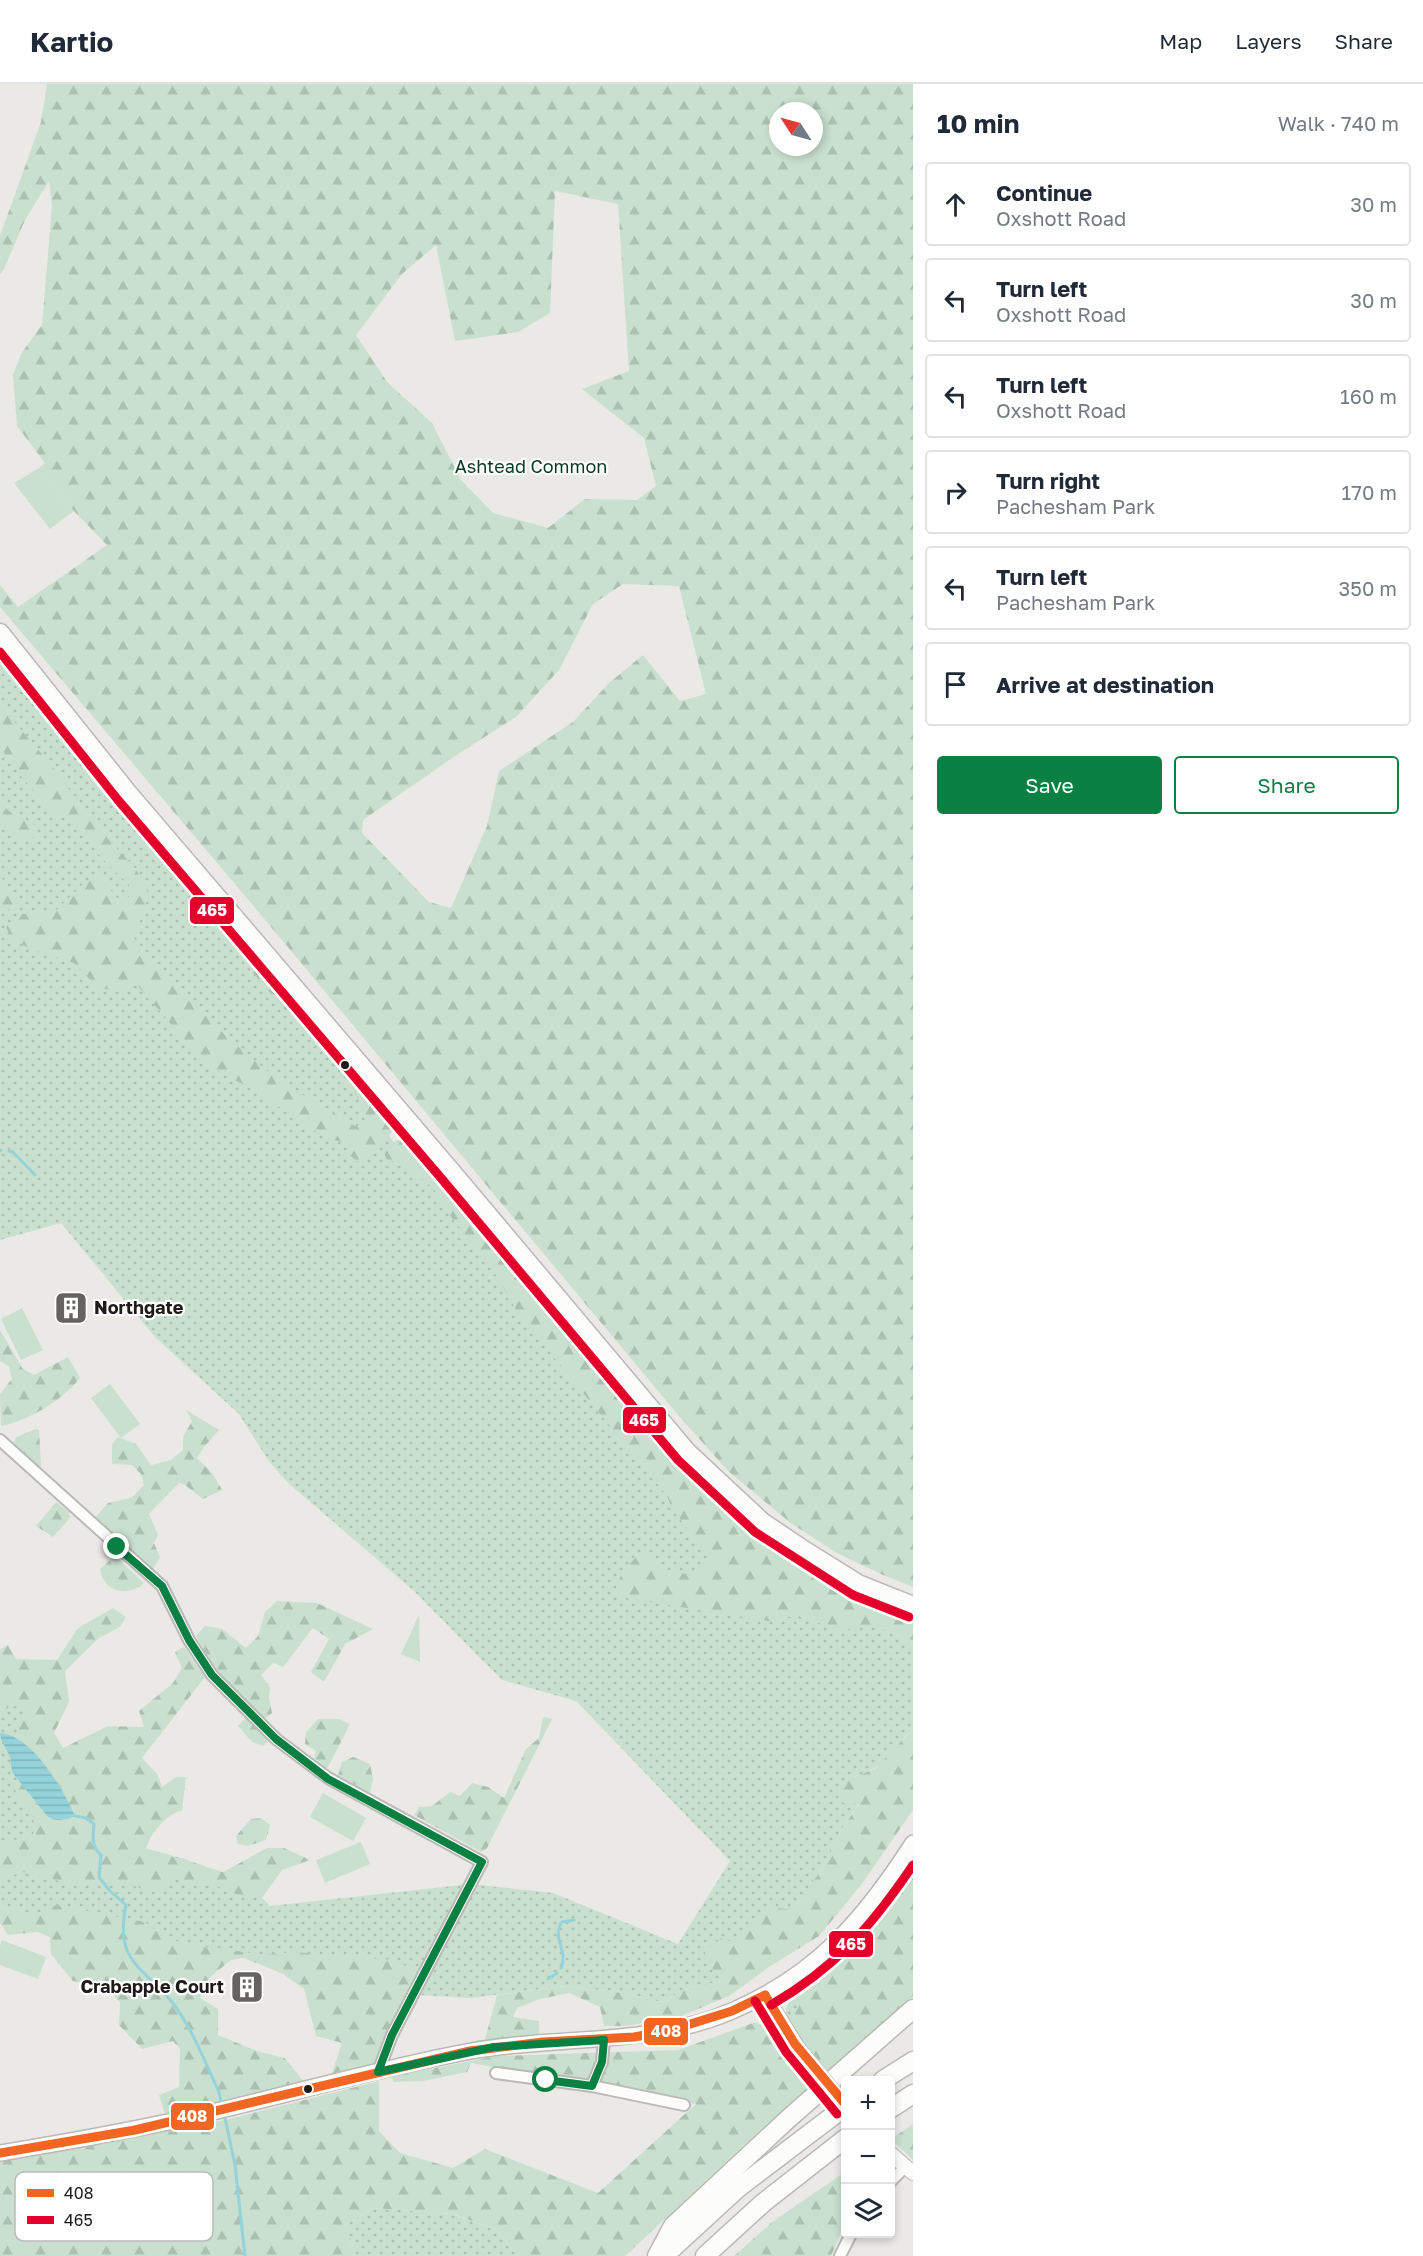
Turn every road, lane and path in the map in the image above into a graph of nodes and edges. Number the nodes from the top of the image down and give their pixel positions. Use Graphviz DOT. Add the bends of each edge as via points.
graph roads {
  1 [pos="0,633"];
  2 [pos="0,1440"];
  3 [pos="913,1606"];
  4 [pos="913,1844"];
  5 [pos="765,1995"];
  6 [pos="913,2009"];
  7 [pos="604,2040"];
  8 [pos="913,2061"];
  9 [pos="378,2072"];
  10 [pos="496,2073"];
  11 [pos="889,2076"];
  12 [pos="592,2086"];
  13 [pos="913,2094"];
  14 [pos="841,2100"];
  15 [pos="684,2105"];
  16 [pos="895,2106"];
  17 [pos="841,2110"];
  18 [pos="841,2142"];
  19 [pos="0,2153"];
  20 [pos="895,2157"];
  21 [pos="909,2170"];
  22 [pos="895,2179"];
  23 [pos="849,2238"];
  24 [pos="657,2256"];
  25 [pos="664,2256"];
  26 [pos="705,2256"];
  27 [pos="840,2256"];
  1 -- 3 [label="highway" via="127,792 687,1452 762,1522 858,1584"];
  2 -- 9 [label="street" via="162,1586 212,1675 276,1739 328,1779 482,1862 392,2035"];
  4 -- 5 [label="main road" via="848,1932 807,1969"];
  5 -- 7 [label="main road" via="697,2024"];
  5 -- 14 [label="main road, bridge" via="798,2048"];
  6 -- 24 [label="highway" via="673,2226"];
  7 -- 9 [label="main road" via="494,2047"];
  7 -- 12 [label="street" via="602,2062"];
  8 -- 11 [label="highway"];
  9 -- 19 [label="main road" via="135,2130"];
  10 -- 12 [label="street"];
  12 -- 15 [label="street"];
  13 -- 16 [label="highway"];
  17 -- 25 [label="highway" via="738,2188"];
  18 -- 26 [label="highway" via="763,2203"];
  20 -- 21 [label="main road"];
  21 -- 22 [label="street"];
  23 -- 27 [label="street"];
}
